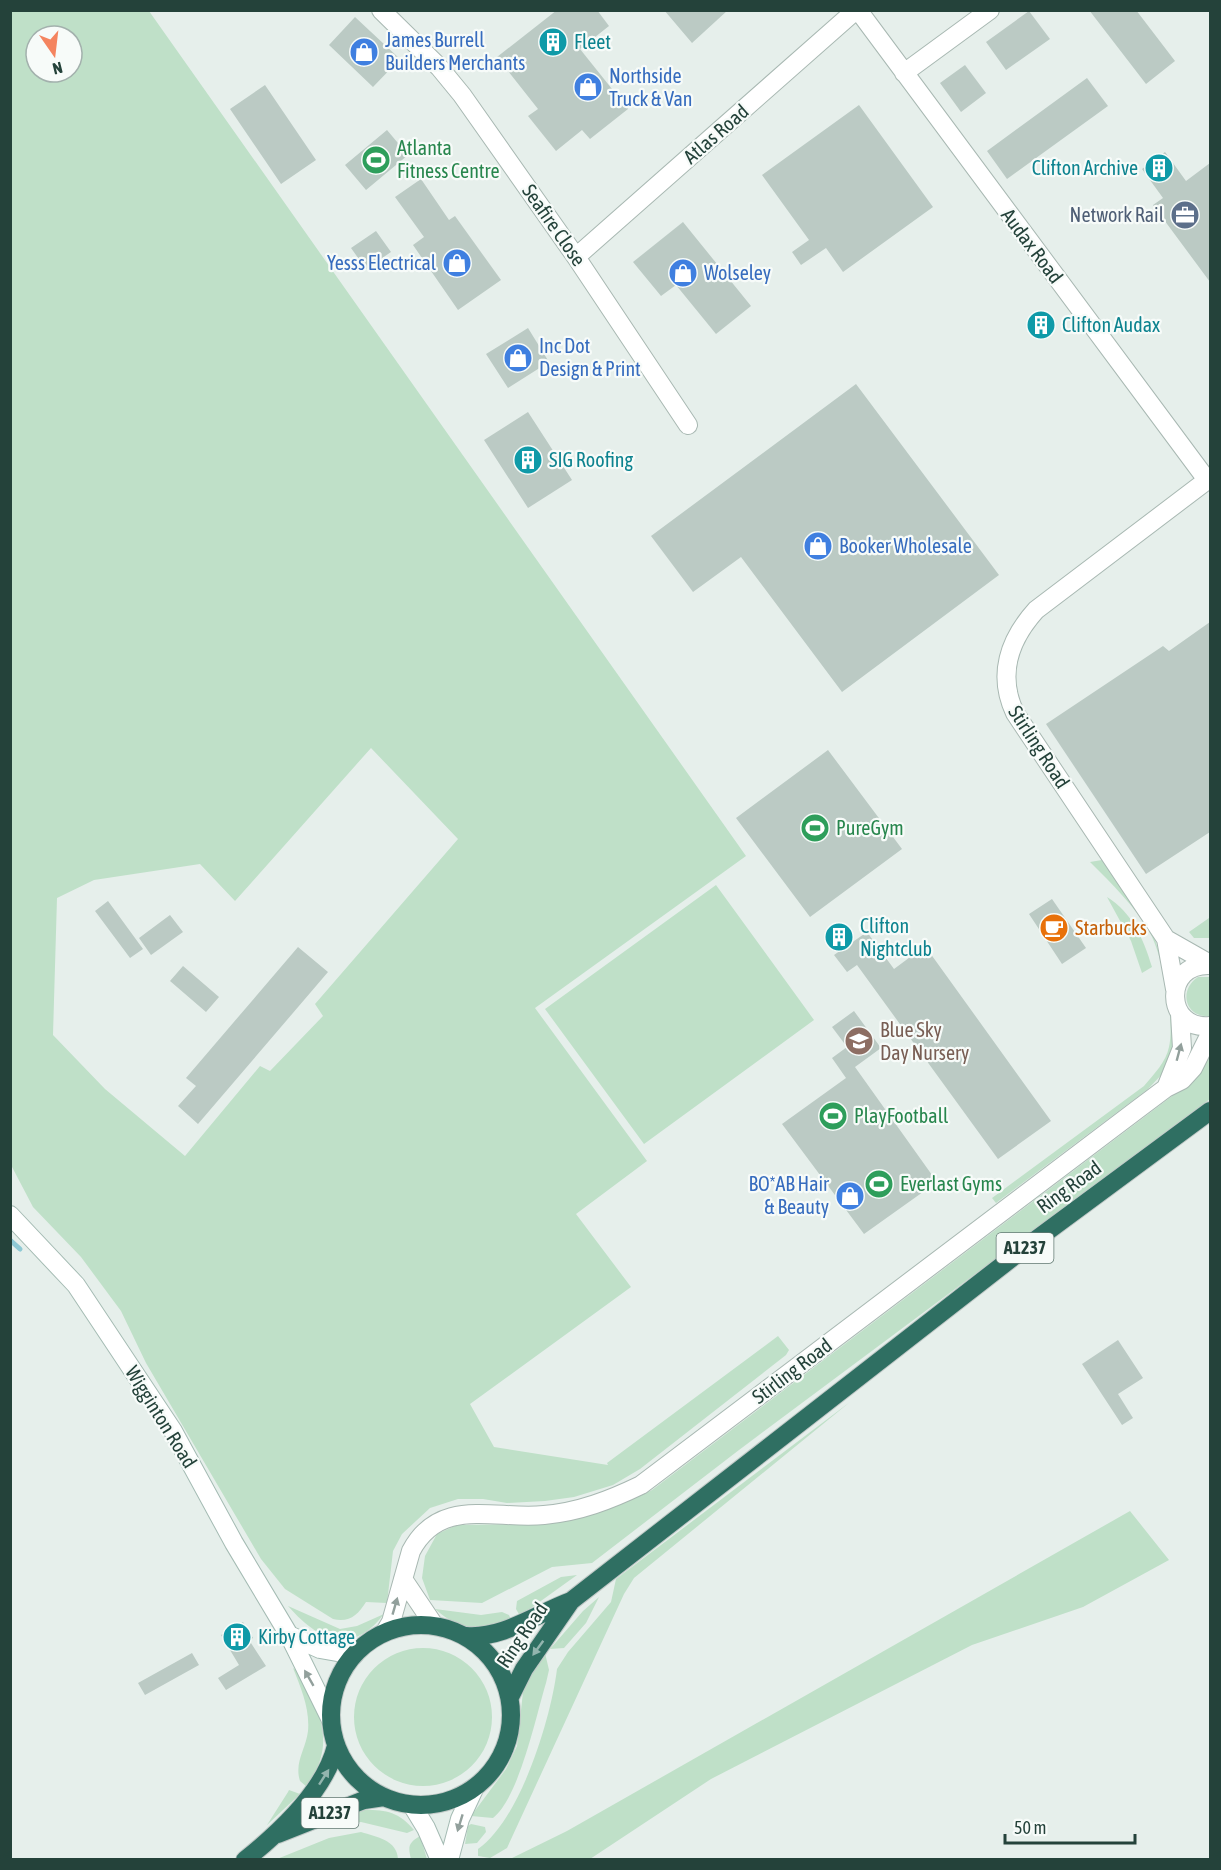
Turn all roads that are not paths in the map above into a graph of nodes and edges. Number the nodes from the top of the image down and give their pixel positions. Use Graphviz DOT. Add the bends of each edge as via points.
graph roads {
  1 [pos="381,10"];
  2 [pos="857,10"];
  3 [pos="990,10"];
  4 [pos="904,73"];
  5 [pos="576,257"];
  6 [pos="688,425"];
  7 [pos="1209,479"];
  8 [pos="1166,939"];
  9 [pos="1210,964"];
  10 [pos="1175,989"];
  11 [pos="1180,1014"];
  12 [pos="1210,1026"];
  13 [pos="1210,1034"];
  14 [pos="1166,1088"];
  15 [pos="1210,1111"];
  16 [pos="10,1215"];
  17 [pos="403,1579"];
  18 [pos="571,1601"];
  19 [pos="434,1625"];
  20 [pos="385,1632"];
  21 [pos="289,1635"];
  22 [pos="466,1636"];
  23 [pos="354,1655"];
  24 [pos="510,1697"];
  25 [pos="331,1720"];
  26 [pos="336,1746"];
  27 [pos="474,1788"];
  28 [pos="384,1797"];
  29 [pos="412,1805"];
  30 [pos="276,1834"];
  31 [pos="245,1860"];
  32 [pos="440,1860"];
  33 [pos="449,1860"];
  1 -- 5 [label="street, Seafire Close" via="462,95"];
  2 -- 4 [label="street, Audax Road"];
  2 -- 5 [label="street, Atlas Road"];
  3 -- 4 [label="street"];
  4 -- 7 [label="street, Audax Road"];
  5 -- 6 [label="street, Seafire Close"];
  7 -- 8 [label="street, Stirling Road" via="1036,610 1010,650 1005,676 1008,699 1015,713"];
  8 -- 9 [label="street, Stirling Road"];
  8 -- 10 [label="street, Stirling Road"];
  9 -- 10 [label="street" via="1185,972"];
  10 -- 11 [label="street, Stirling Road"];
  11 -- 12 [label="street" via="1197,1026"];
  14 -- 11 [label="street, one-way" via="1182,1048"];
  13 -- 14 [label="street, Stirling Road" via="1188,1074"];
  14 -- 17 [label="street, Stirling Road" via="641,1485 563,1513 520,1517 471,1514 444,1519 432,1524 417,1540"];
  15 -- 18 [label="highway, Ring Road / A1237" via="1022,1250"];
  16 -- 21 [label="street, Wigginton Road" via="76,1285 128,1363 173,1431"];
  17 -- 19 [label="street"];
  20 -- 17 [label="street, Stirling Road, one-way"];
  18 -- 22 [label="highway, Ring Road / A1237" via="496,1635"];
  18 -- 24 [label="highway, Ring Road / A1237, one-way" via="524,1669"];
  19 -- 20 [label="highway"];
  19 -- 22 [label="highway"];
  20 -- 23 [label="highway"];
  21 -- 23 [label="street" via="320,1649"];
  25 -- 21 [label="street, Wigginton Road, one-way"];
  22 -- 24 [label="highway" via="495,1662"];
  23 -- 25 [label="highway" via="336,1685"];
  24 -- 27 [label="highway" via="512,1724 506,1748 493,1771"];
  25 -- 26 [label="highway"];
  26 -- 28 [label="highway" via="364,1785"];
  30 -- 26 [label="highway, A1237, one-way" via="323,1780"];
  27 -- 29 [label="highway" via="444,1802"];
  27 -- 33 [label="street, one-way" via="460,1819"];
  28 -- 29 [label="highway"];
  28 -- 30 [label="highway, A1237" via="364,1800"];
  29 -- 32 [label="street"];
  30 -- 31 [label="highway, A1237"];
}
